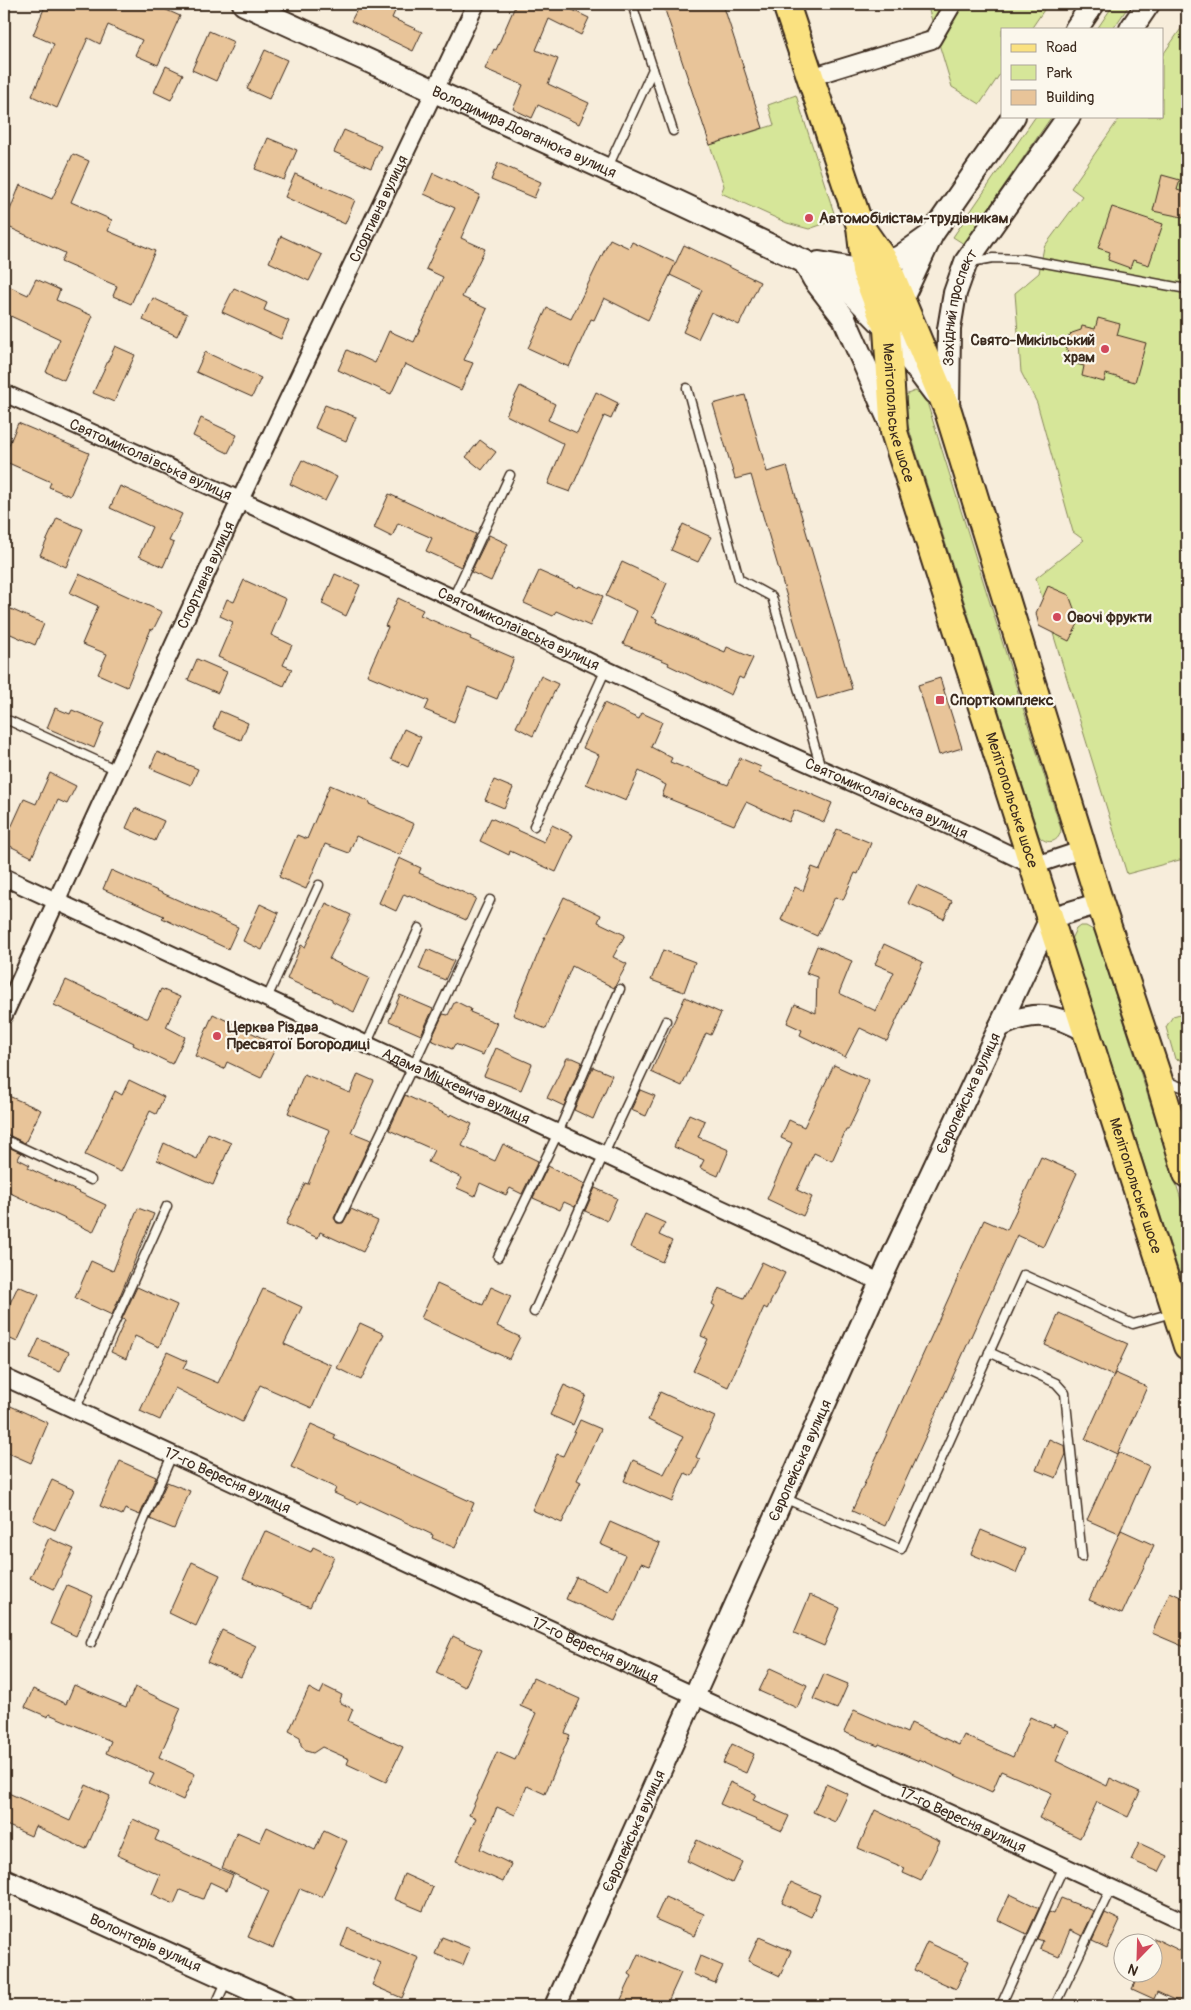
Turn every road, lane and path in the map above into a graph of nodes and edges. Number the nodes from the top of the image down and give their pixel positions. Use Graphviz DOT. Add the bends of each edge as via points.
graph roads {
  1 [pos="244,4"];
  2 [pos="476,4"];
  3 [pos="632,4"];
  4 [pos="786,4"];
  5 [pos="953,4"];
  6 [pos="1093,4"];
  7 [pos="1148,4"];
  8 [pos="1077,28"];
  9 [pos="1132,28"];
  10 [pos="653,69"];
  11 [pos="811,77"];
  12 [pos="436,91"];
  13 [pos="1013,118"];
  14 [pos="1068,118"];
  15 [pos="673,131"];
  16 [pos="607,169"];
  17 [pos="932,234"];
  18 [pos="804,261"];
  19 [pos="966,262"];
  20 [pos="876,267"];
  21 [pos="1187,289"];
  22 [pos="901,299"];
  23 [pos="887,330"];
  24 [pos="687,388"];
  25 [pos="4,393"];
  26 [pos="948,411"];
  27 [pos="894,432"];
  28 [pos="510,475"];
  29 [pos="240,500"];
  30 [pos="453,598"];
  31 [pos="606,669"];
  32 [pos="10,721"];
  33 [pos="117,770"];
  34 [pos="822,770"];
  35 [pos="534,826"];
  36 [pos="1084,849"];
  37 [pos="1033,866"];
  38 [pos="4,877"];
  39 [pos="319,884"];
  40 [pos="490,900"];
  41 [pos="56,901"];
  42 [pos="1100,903"];
  43 [pos="1050,918"];
  44 [pos="419,928"];
  45 [pos="620,989"];
  46 [pos="267,999"];
  47 [pos="4,1015"];
  48 [pos="666,1021"];
  49 [pos="999,1027"];
  50 [pos="1087,1032"];
  51 [pos="366,1045"];
  52 [pos="413,1066"];
  53 [pos="1158,1077"];
  54 [pos="1187,1089"];
  55 [pos="558,1133"];
  56 [pos="4,1139"];
  57 [pos="604,1154"];
  58 [pos="1187,1174"];
  59 [pos="90,1180"];
  60 [pos="167,1206"];
  61 [pos="340,1218"];
  62 [pos="498,1257"];
  63 [pos="880,1282"];
  64 [pos="534,1312"];
  65 [pos="1176,1312"];
  66 [pos="1187,1346"];
  67 [pos="990,1352"];
  68 [pos="4,1377"];
  69 [pos="75,1410"];
  70 [pos="172,1455"];
  71 [pos="784,1498"];
  72 [pos="1082,1557"];
  73 [pos="91,1643"];
  74 [pos="696,1696"];
  75 [pos="1064,1866"];
  76 [pos="4,1879"];
  77 [pos="1111,1888"];
  78 [pos="1187,1923"];
  79 [pos="227,1980"];
  80 [pos="1002,2003"];
  81 [pos="215,2006"];
  82 [pos="286,2006"];
  83 [pos="555,2006"];
  84 [pos="1055,2006"];
  1 -- 12 [label="main road, Володимира Довганюка вулиця"];
  2 -- 12 [label="street, Спортивна вулиця"];
  3 -- 10 [label="lane"];
  4 -- 11 [label="main road, Мелітопольське шосе"];
  5 -- 11 [label="street" via="932,40"];
  6 -- 8 [label="main road"];
  7 -- 9 [label="main road"];
  10 -- 15 [label="lane"];
  10 -- 16 [label="lane"];
  11 -- 20 [label="main road, Мелітопольське шосе"];
  12 -- 16 [label="main road, Володимира Довганюка вулиця"];
  12 -- 29 [label="street, Спортивна вулиця"];
  13 -- 17 [label="main road"];
  14 -- 19 [label="main road, Західний проспект"];
  16 -- 18 [label="main road, Володимира Довганюка вулиця"];
  17 -- 20 [label="main road" via="900,257"];
  17 -- 22 [label="main road"];
  18 -- 20 [label="main road"];
  18 -- 23 [label="main road" via="839,280"];
  18 -- 27 [label="main road" via="844,318"];
  19 -- 21 [label="lane" via="1023,258"];
  19 -- 26 [label="main road, Західний проспект" via="955,293 949,328"];
  20 -- 22 [label="main road"];
  20 -- 23 [label="main road, Мелітопольське шосе"];
  22 -- 23 [label="main road"];
  22 -- 26 [label="main road"];
  23 -- 26 [label="main road"];
  23 -- 27 [label="main road, Мелітопольське шосе"];
  24 -- 34 [label="lane" via="739,579 772,597"];
  25 -- 29 [label="street, Святомиколаївська вулиця"];
  26 -- 36 [label="main road"];
  27 -- 37 [label="main road, Мелітопольське шосе"];
  28 -- 30 [label="lane"];
  29 -- 30 [label="street, Святомиколаївська вулиця"];
  29 -- 33 [label="street, Спортивна вулиця"];
  30 -- 31 [label="street, Святомиколаївська вулиця"];
  31 -- 34 [label="street, Святомиколаївська вулиця"];
  31 -- 35 [label="lane"];
  32 -- 33 [label="lane"];
  33 -- 41 [label="street, Спортивна вулиця"];
  34 -- 37 [label="street, Святомиколаївська вулиця" via="982,840"];
  36 -- 37 [label="street"];
  36 -- 42 [label="main road"];
  37 -- 43 [label="main road, Мелітопольське шосе"];
  38 -- 41 [label="street, Адама Міцкевича вулиця"];
  39 -- 46 [label="lane"];
  40 -- 52 [label="lane"];
  41 -- 46 [label="street, Адама Міцкевича вулиця"];
  41 -- 47 [label="street, Спортивна вулиця"];
  42 -- 43 [label="street"];
  42 -- 53 [label="main road"];
  43 -- 49 [label="street, Європейська вулиця"];
  43 -- 50 [label="main road, Мелітопольське шосе"];
  44 -- 51 [label="lane"];
  45 -- 55 [label="lane"];
  46 -- 51 [label="street, Адама Міцкевича вулиця"];
  48 -- 57 [label="lane"];
  49 -- 50 [label="street" via="1016,1019 1040,1016 1057,1018"];
  49 -- 63 [label="street, Європейська вулиця"];
  50 -- 65 [label="main road, Мелітопольське шосе"];
  51 -- 52 [label="street, Адама Міцкевича вулиця"];
  52 -- 55 [label="street, Адама Міцкевича вулиця"];
  52 -- 61 [label="lane"];
  53 -- 54 [label="lane"];
  53 -- 58 [label="main road"];
  55 -- 57 [label="street, Адама Міцкевича вулиця"];
  55 -- 62 [label="lane"];
  56 -- 59 [label="lane"];
  57 -- 63 [label="street, Адама Міцкевича вулиця"];
  57 -- 64 [label="lane"];
  60 -- 69 [label="lane"];
  63 -- 71 [label="street, Європейська вулиця"];
  65 -- 66 [label="main road, Мелітопольське шосе"];
  65 -- 67 [label="lane" via="1133,1324 1024,1275"];
  67 -- 71 [label="lane" via="901,1549"];
  67 -- 72 [label="lane" via="1056,1383 1065,1393"];
  68 -- 69 [label="street, 17-го Вересня вулиця"];
  69 -- 70 [label="street, 17-го Вересня вулиця"];
  70 -- 73 [label="lane"];
  70 -- 74 [label="street, 17-го Вересня вулиця"];
  71 -- 74 [label="street, Європейська вулиця"];
  74 -- 75 [label="street, 17-го Вересня вулиця"];
  74 -- 83 [label="street, Європейська вулиця"];
  75 -- 77 [label="street, 17-го Вересня вулиця"];
  75 -- 80 [label="lane"];
  76 -- 79 [label="street, Волонтерів вулиця"];
  77 -- 78 [label="street, 17-го Вересня вулиця"];
  77 -- 84 [label="lane"];
  79 -- 81 [label="lane"];
  79 -- 82 [label="street, Волонтерів вулиця"];
}
